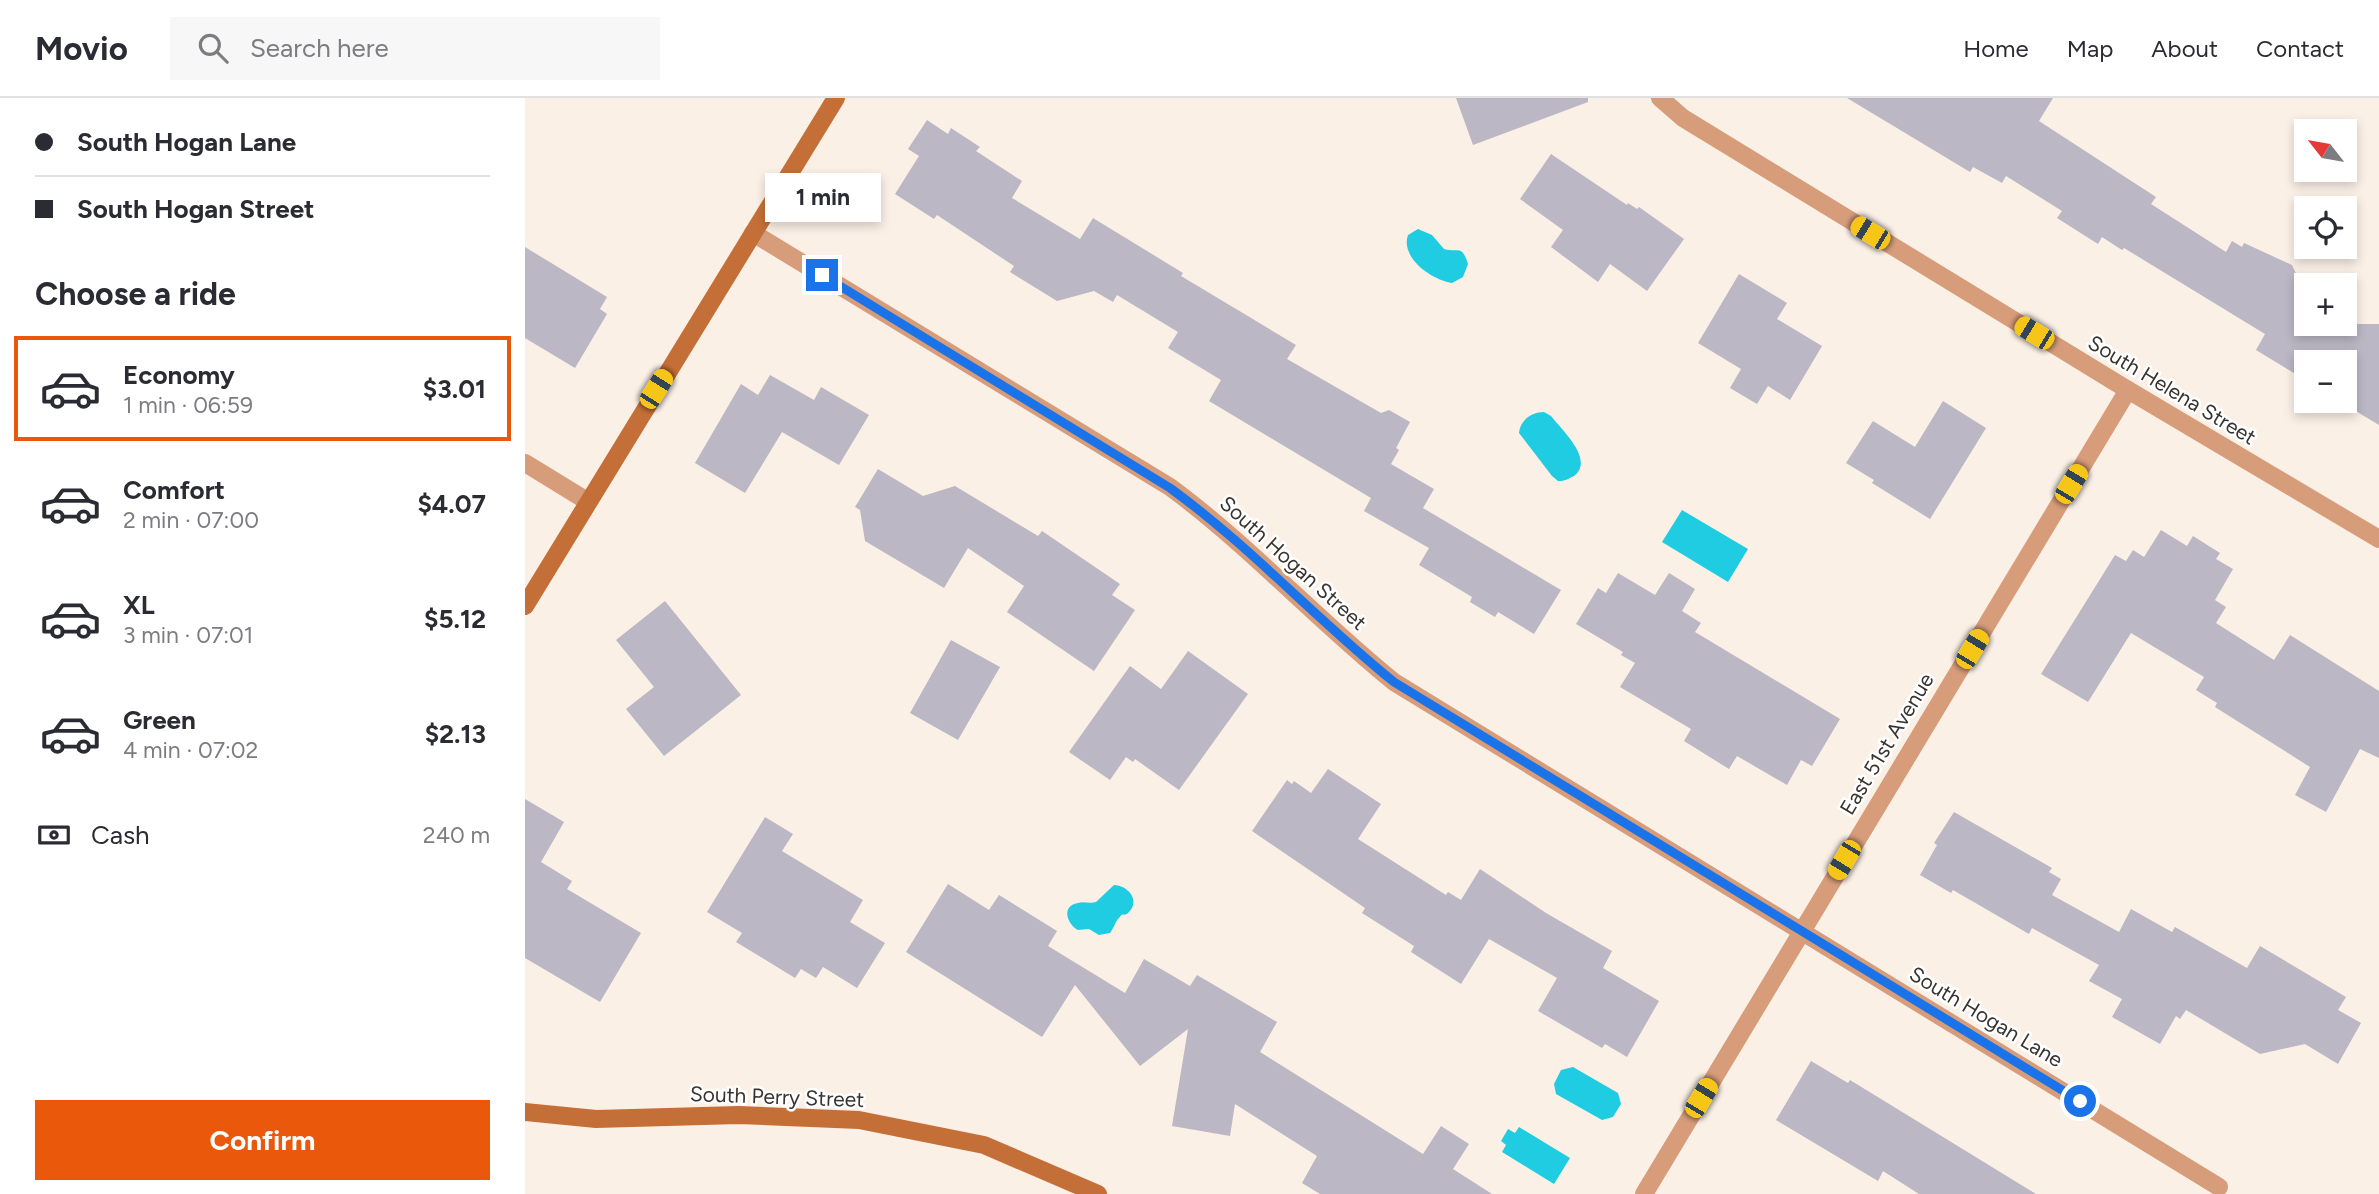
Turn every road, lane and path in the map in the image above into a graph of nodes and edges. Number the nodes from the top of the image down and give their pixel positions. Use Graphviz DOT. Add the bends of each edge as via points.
graph roads {
  1 [pos="836,98"];
  2 [pos="1660,98"];
  3 [pos="753,233"];
  4 [pos="2128,390"];
  5 [pos="525,463"];
  6 [pos="587,501"];
  7 [pos="2379,539"];
  8 [pos="525,606"];
  9 [pos="1801,931"];
  10 [pos="525,1112"];
  11 [pos="2219,1187"];
  12 [pos="1098,1194"];
  13 [pos="1644,1194"];
  1 -- 3 [label="street"];
  2 -- 4 [label="street, South Helena Street" via="1683,118"];
  3 -- 6 [label="street"];
  3 -- 9 [label="street, South Hogan Street" via="1170,488 1211,518 1394,682"];
  4 -- 7 [label="street, South Helena Street"];
  4 -- 9 [label="street, East 51st Avenue"];
  5 -- 6 [label="street"];
  6 -- 8 [label="street"];
  9 -- 11 [label="street, South Hogan Lane"];
  9 -- 13 [label="street, East 51st Avenue"];
  10 -- 12 [label="street, South Perry Street" via="596,1119 739,1115 859,1120 984,1144"];
}
